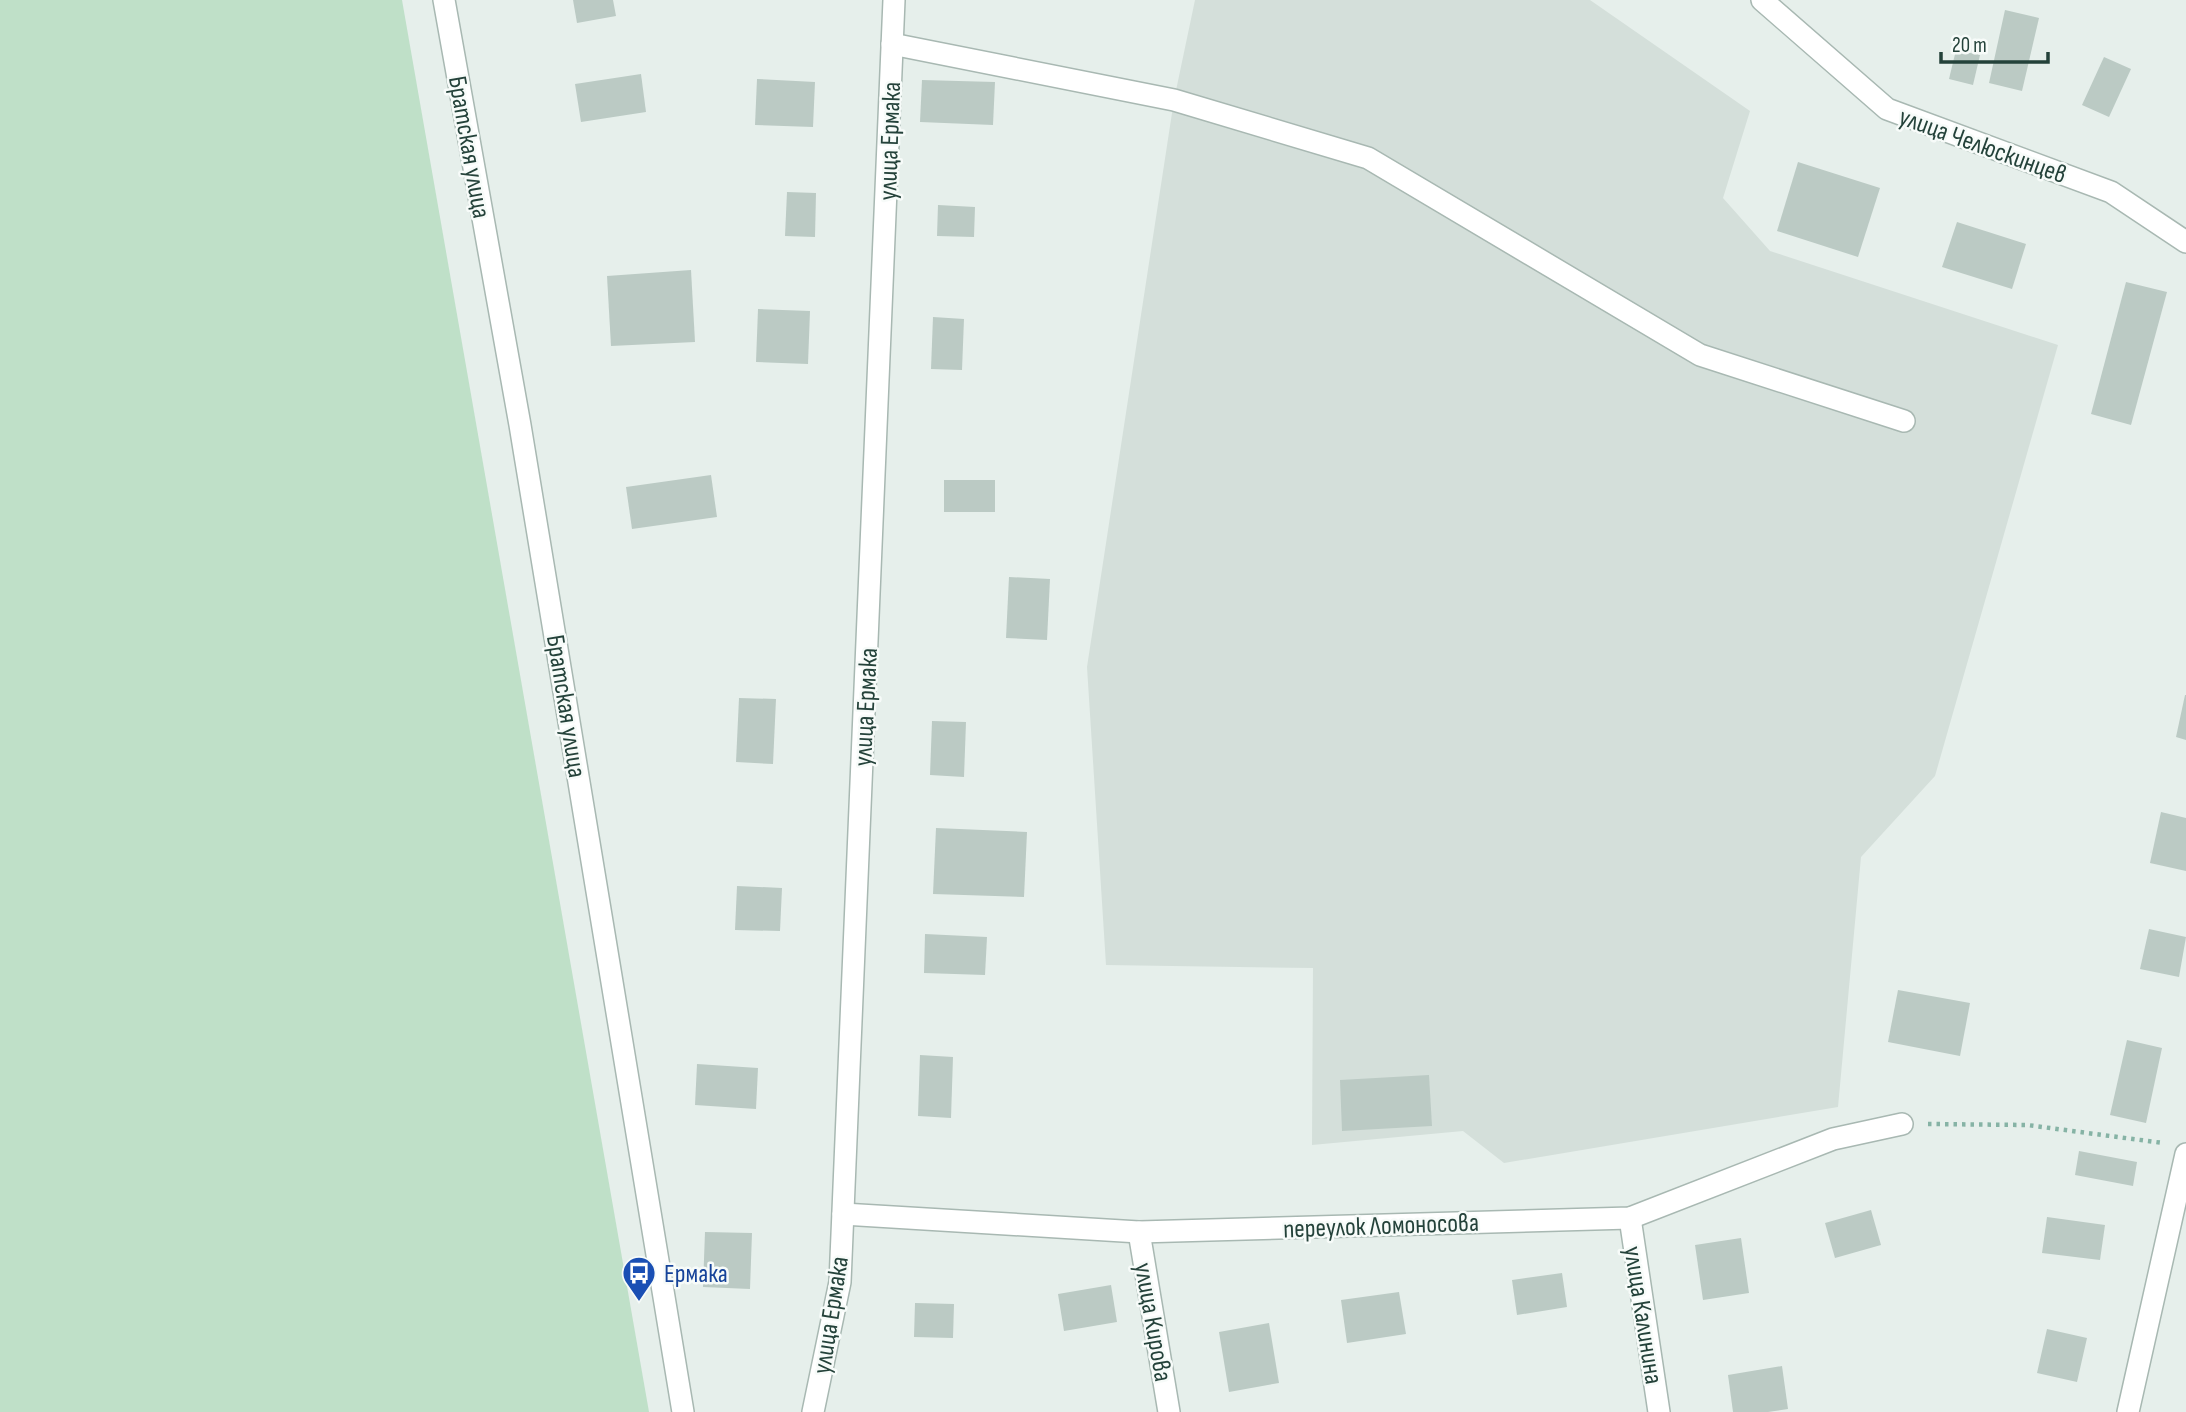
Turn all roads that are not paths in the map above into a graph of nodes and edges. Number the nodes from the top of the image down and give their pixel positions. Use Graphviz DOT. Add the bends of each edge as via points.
graph roads {
  1 [pos="444,0"];
  2 [pos="894,0"];
  3 [pos="1762,0"];
  4 [pos="892,44"];
  5 [pos="2186,242"];
  6 [pos="1904,421"];
  7 [pos="1902,1124"];
  8 [pos="2179,1149"];
  9 [pos="843,1214"];
  10 [pos="1630,1218"];
  11 [pos="1139,1232"];
  12 [pos="683,1412"];
  13 [pos="813,1412"];
  14 [pos="1169,1412"];
  15 [pos="1659,1412"];
  16 [pos="2128,1412"];
  1 -- 12 [label="street, Братская улица" via="520,425"];
  2 -- 4 [label="street, улица Ермака"];
  3 -- 5 [label="street, улица Челюскинцев" via="1886,109 2111,192"];
  4 -- 6 [label="street" via="1174,100 1368,158 1700,355"];
  4 -- 9 [label="street, улица Ермака"];
  7 -- 10 [label="street, переулок Ломоносова" via="1833,1139"];
  8 -- 16 [label="street"];
  9 -- 11 [label="street, переулок Ломоносова"];
  9 -- 13 [label="street, улица Ермака" via="840,1282"];
  10 -- 11 [label="street, переулок Ломоносова"];
  10 -- 15 [label="street, улица Калинина"];
  11 -- 14 [label="street, улица Кирова"];
}
